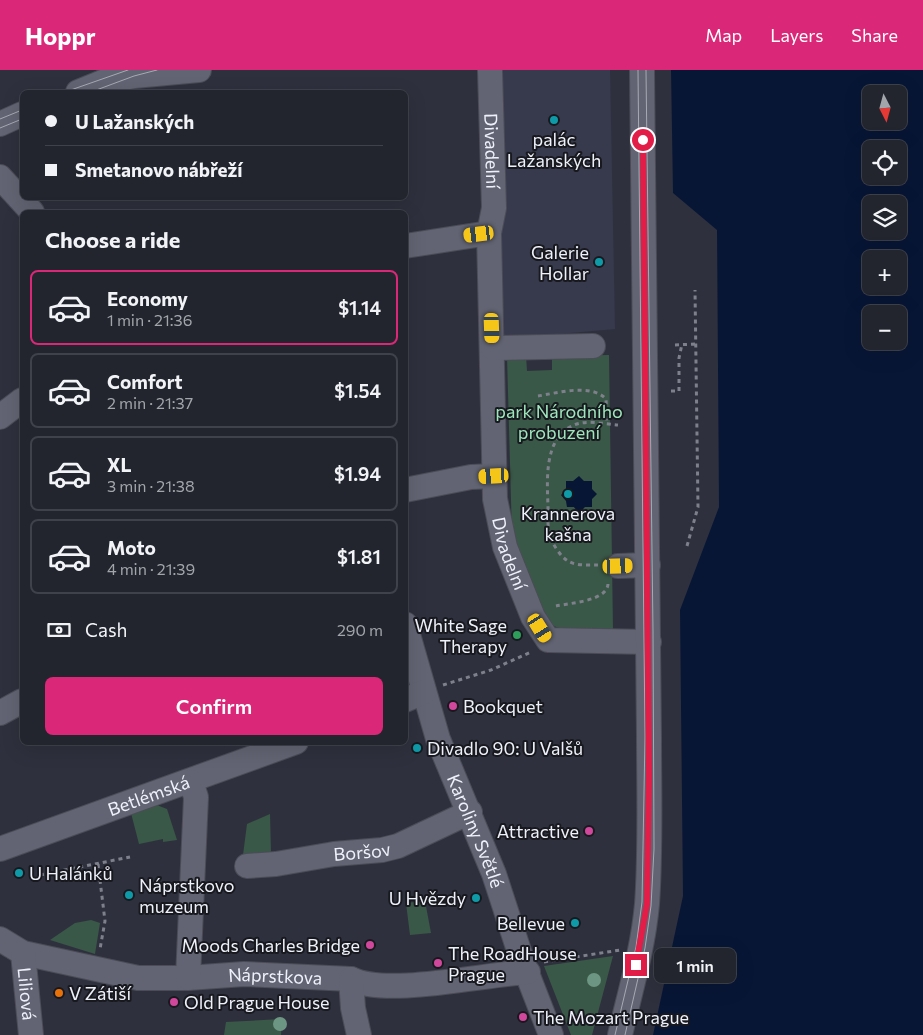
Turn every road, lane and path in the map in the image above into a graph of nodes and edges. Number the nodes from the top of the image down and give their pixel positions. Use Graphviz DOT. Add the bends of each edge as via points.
graph roads {
  1 [pos="130,70"];
  2 [pos="199,70"];
  3 [pos="490,70"];
  4 [pos="642,70"];
  5 [pos="101,83"];
  6 [pos="83,90"];
  7 [pos="20,115"];
  8 [pos="0,124"];
  9 [pos="0,177"];
  10 [pos="20,199"];
  11 [pos="21,200"];
  12 [pos="30,210"];
  13 [pos="489,233"];
  14 [pos="410,245"];
  15 [pos="695,290"];
  16 [pos="682,344"];
  17 [pos="696,344"];
  18 [pos="675,345"];
  19 [pos="593,346"];
  20 [pos="493,348"];
  21 [pos="671,391"];
  22 [pos="538,396"];
  23 [pos="20,402"];
  24 [pos="0,417"];
  25 [pos="607,424"];
  26 [pos="618,425"];
  27 [pos="494,476"];
  28 [pos="408,489"];
  29 [pos="687,546"];
  30 [pos="648,565"];
  31 [pos="612,566"];
  32 [pos="556,606"];
  33 [pos="548,640"];
  34 [pos="649,642"];
  35 [pos="408,646"];
  36 [pos="415,696"];
  37 [pos="20,702"];
  38 [pos="0,713"];
  39 [pos="288,745"];
  40 [pos="191,782"];
  41 [pos="470,812"];
  42 [pos="0,849"];
  43 [pos="130,857"];
  44 [pos="98,864"];
  45 [pos="247,866"];
  46 [pos="40,875"];
  47 [pos="0,939"];
  48 [pos="624,950"];
  49 [pos="24,953"];
  50 [pos="100,954"];
  51 [pos="535,967"];
  52 [pos="188,978"];
  53 [pos="351,979"];
  54 [pos="31,1035"];
  55 [pos="359,1035"];
  56 [pos="551,1035"];
  57 [pos="620,1035"];
  1 -- 5 [label="street"];
  2 -- 5 [label="street" via="134,76"];
  3 -- 13 [label="street, Divadelní" via="494,208"];
  4 -- 30 [label="street"];
  5 -- 6 [label="street"];
  7 -- 8 [label="street"];
  9 -- 10 [label="street"];
  11 -- 12 [label="street"];
  13 -- 14 [label="street"];
  13 -- 20 [label="street, Divadelní"];
  15 -- 17 [label="path"];
  16 -- 17 [label="path"];
  16 -- 18 [label="path"];
  16 -- 21 [label="path" via="678,358 679,391"];
  17 -- 29 [label="path" via="698,507"];
  19 -- 20 [label="street"];
  20 -- 27 [label="street, Divadelní"];
  22 -- 25 [label="path" via="584,390 598,393 606,399"];
  23 -- 24 [label="street"];
  25 -- 26 [label="path"];
  25 -- 31 [label="path" via="577,424 563,432 549,459 547,497 551,540 561,554 576,564"];
  27 -- 28 [label="street" via="471,477"];
  27 -- 33 [label="street, Divadelní" via="495,499 505,547 533,617"];
  30 -- 31 [label="street"];
  30 -- 34 [label="street"];
  31 -- 32 [label="path" via="605,592 590,599"];
  33 -- 34 [label="street"];
  33 -- 36 [label="path" via="531,652 491,670"];
  34 -- 57 [label="street" via="647,904 641,948"];
  35 -- 36 [label="street, Karoliny Světlé"];
  36 -- 41 [label="street, Karoliny Světlé"];
  37 -- 38 [label="street"];
  39 -- 40 [label="street, Betlémská"];
  40 -- 42 [label="street, Betlémská"];
  40 -- 52 [label="street" via="196,797"];
  41 -- 45 [label="street, Boršov" via="398,846 382,850"];
  41 -- 51 [label="street, Karoliny Světlé" via="523,963"];
  43 -- 44 [label="path"];
  44 -- 46 [label="path"];
  44 -- 50 [label="path" via="104,921"];
  47 -- 49 [label="street, Náprstkova"];
  48 -- 51 [label="path"];
  49 -- 52 [label="street, Náprstkova" via="138,978"];
  49 -- 54 [label="street, Liliová"];
  51 -- 53 [label="street, Náprstkova" via="403,986 364,984"];
  51 -- 56 [label="street, Karoliny Světlé"];
  52 -- 53 [label="street, Náprstkova" via="244,974"];
  53 -- 55 [label="street"];
}
